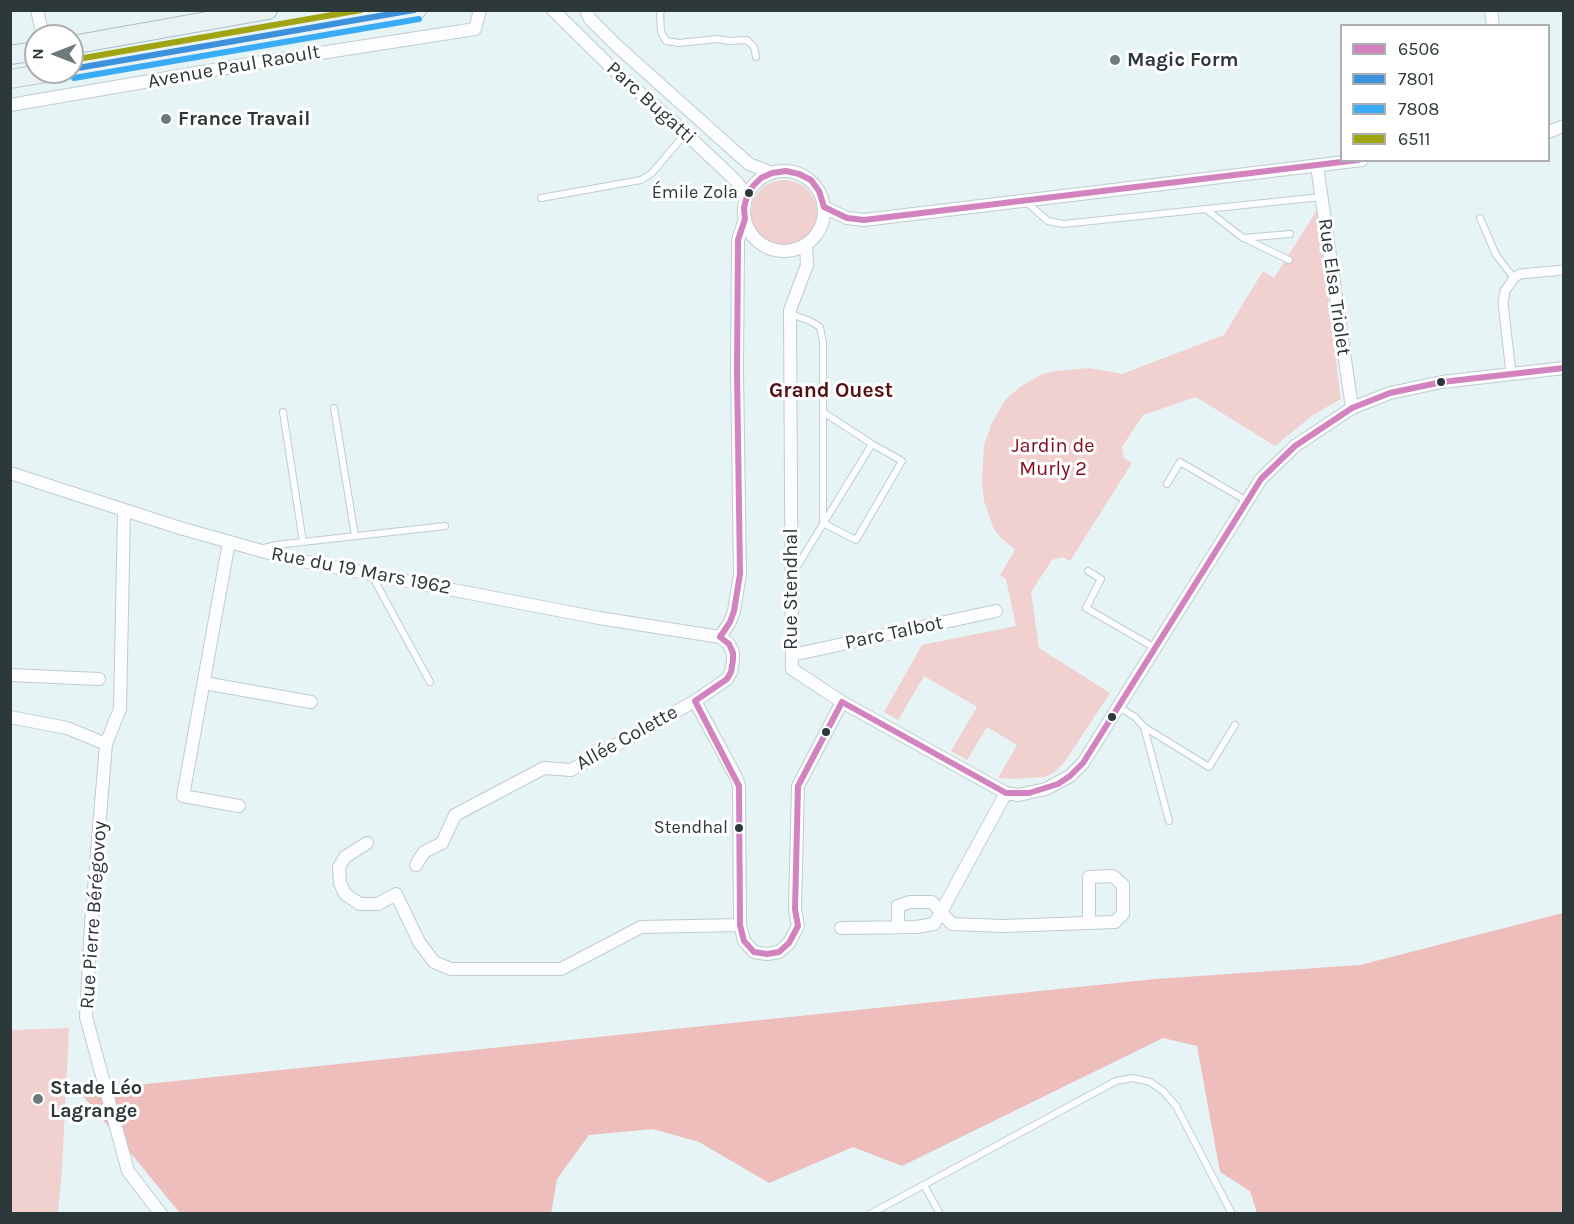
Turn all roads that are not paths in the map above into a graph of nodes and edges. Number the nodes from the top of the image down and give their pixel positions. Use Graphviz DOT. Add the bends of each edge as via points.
graph roads {
  1 [pos="268,10"];
  2 [pos="417,10"];
  3 [pos="480,10"];
  4 [pos="553,10"];
  5 [pos="586,10"];
  6 [pos="662,10"];
  7 [pos="84,43"];
  8 [pos="756,57"];
  9 [pos="84,67"];
  10 [pos="10,105"];
  11 [pos="686,133"];
  12 [pos="1347,162"];
  13 [pos="1317,166"];
  14 [pos="772,173"];
  15 [pos="747,196"];
  16 [pos="1322,197"];
  17 [pos="541,198"];
  18 [pos="1024,200"];
  19 [pos="824,207"];
  20 [pos="1206,209"];
  21 [pos="1480,218"];
  22 [pos="745,219"];
  23 [pos="1290,234"];
  24 [pos="1243,238"];
  25 [pos="806,246"];
  26 [pos="1289,260"];
  27 [pos="1563,270"];
  28 [pos="1514,278"];
  29 [pos="791,314"];
  30 [pos="1563,368"];
  31 [pos="1511,374"];
  32 [pos="334,408"];
  33 [pos="1352,408"];
  34 [pos="283,412"];
  35 [pos="823,412"];
  36 [pos="872,444"];
  37 [pos="10,473"];
  38 [pos="1167,484"];
  39 [pos="1247,501"];
  40 [pos="124,511"];
  41 [pos="823,523"];
  42 [pos="445,526"];
  43 [pos="355,536"];
  44 [pos="229,542"];
  45 [pos="303,542"];
  46 [pos="257,550"];
  47 [pos="1088,571"];
  48 [pos="371,574"];
  49 [pos="791,576"];
  50 [pos="996,611"];
  51 [pos="720,637"];
  52 [pos="1156,648"];
  53 [pos="792,655"];
  54 [pos="10,675"];
  55 [pos="99,679"];
  56 [pos="430,682"];
  57 [pos="204,683"];
  58 [pos="695,701"];
  59 [pos="311,702"];
  60 [pos="842,702"];
  61 [pos="1119,707"];
  62 [pos="10,717"];
  63 [pos="1235,725"];
  64 [pos="1144,727"];
  65 [pos="106,744"];
  66 [pos="1006,793"];
  67 [pos="239,806"];
  68 [pos="1169,821"];
  69 [pos="368,843"];
  70 [pos="416,865"];
  71 [pos="941,912"];
  72 [pos="1089,922"];
  73 [pos="740,925"];
  74 [pos="898,927"];
  75 [pos="841,928"];
  76 [pos="924,1185"];
  77 [pos="161,1214"];
  78 [pos="870,1214"];
  79 [pos="940,1214"];
  80 [pos="1232,1214"];
  1 -- 7 [label="main road"];
  2 -- 9 [label="main road"];
  3 -- 10 [label="street, Avenue Paul Raoult" via="475,29"];
  4 -- 11 [label="street, Parc Bugatti"];
  5 -- 14 [label="street, Parc Bugatti" via="616,45 749,164"];
  6 -- 8 [label="lane" via="661,32 666,41 747,40"];
  11 -- 15 [label="street, Parc Bugatti"];
  11 -- 17 [label="lane" via="652,173 641,180"];
  12 -- 13 [label="street"];
  13 -- 16 [label="street, Rue Elsa Triolet"];
  13 -- 18 [label="street"];
  14 -- 15 [label="street" via="753,186"];
  14 -- 19 [label="street" via="786,171 811,180"];
  15 -- 22 [label="street"];
  16 -- 20 [label="lane"];
  16 -- 33 [label="street, Rue Elsa Triolet"];
  18 -- 19 [label="street" via="864,220 847,218"];
  18 -- 20 [label="lane" via="1048,220 1063,224"];
  19 -- 25 [label="street" via="821,229"];
  20 -- 24 [label="lane"];
  21 -- 28 [label="lane" via="1496,255"];
  22 -- 25 [label="street" via="749,231 768,249 794,251"];
  22 -- 51 [label="street" via="738,240 740,574 734,610"];
  23 -- 24 [label="lane"];
  24 -- 26 [label="lane"];
  25 -- 29 [label="street, Rue Stendhal" via="807,265"];
  27 -- 28 [label="street"];
  28 -- 31 [label="street" via="1505,291 1503,303"];
  29 -- 35 [label="lane" via="820,327"];
  29 -- 49 [label="street, Rue Stendhal"];
  30 -- 31 [label="street"];
  31 -- 33 [label="street" via="1426,384"];
  32 -- 43 [label="lane"];
  33 -- 39 [label="street" via="1295,446 1262,479"];
  34 -- 45 [label="lane"];
  35 -- 36 [label="lane"];
  35 -- 41 [label="lane"];
  36 -- 41 [label="lane"];
  36 -- 41 [label="lane" via="902,461 856,540"];
  37 -- 40 [label="street, Rue du 19 Mars 1962"];
  38 -- 39 [label="lane" via="1180,462"];
  39 -- 52 [label="street"];
  40 -- 44 [label="street, Rue du 19 Mars 1962"];
  40 -- 65 [label="street, Rue Pierre Bérégovoy" via="120,709"];
  41 -- 49 [label="lane"];
  42 -- 43 [label="lane"];
  43 -- 45 [label="lane"];
  44 -- 46 [label="street, Rue du 19 Mars 1962"];
  44 -- 57 [label="street"];
  45 -- 46 [label="lane"];
  46 -- 48 [label="street, Rue du 19 Mars 1962"];
  47 -- 52 [label="lane" via="1101,579 1086,608"];
  48 -- 51 [label="street, Rue du 19 Mars 1962"];
  48 -- 56 [label="lane"];
  49 -- 53 [label="street, Rue Stendhal"];
  50 -- 53 [label="street, Parc Talbot"];
  51 -- 58 [label="street" via="733,653 731,672 722,684"];
  52 -- 61 [label="street"];
  53 -- 60 [label="street, Rue Stendhal" via="792,669"];
  54 -- 55 [label="street"];
  57 -- 59 [label="street"];
  57 -- 67 [label="street" via="183,796"];
  58 -- 70 [label="street, Allée Colette" via="572,770 544,768 455,815 442,843 424,852"];
  58 -- 73 [label="street" via="739,786"];
  60 -- 66 [label="street"];
  60 -- 73 [label="street" via="798,786 798,926 789,943 779,952 767,954 754,952 744,941"];
  61 -- 64 [label="lane"];
  61 -- 66 [label="street" via="1083,763 1070,776 1046,789 1018,795"];
  62 -- 65 [label="street" via="67,728"];
  63 -- 64 [label="lane" via="1209,767"];
  64 -- 68 [label="lane"];
  65 -- 77 [label="street, Rue Pierre Bérégovoy" via="86,1017 128,1171"];
  66 -- 71 [label="street"];
  69 -- 73 [label="street" via="345,857 339,867 345,894 360,904 378,904 396,894 419,942 434,963 451,969 561,969 640,927"];
  71 -- 72 [label="street" via="951,924"];
  71 -- 74 [label="street" via="934,924"];
  71 -- 74 [label="street" via="932,902 898,906"];
  74 -- 75 [label="street"];
  76 -- 78 [label="lane"];
  76 -- 79 [label="lane"];
  76 -- 80 [label="lane" via="1116,1081 1133,1078 1163,1090 1176,1106"];
}
